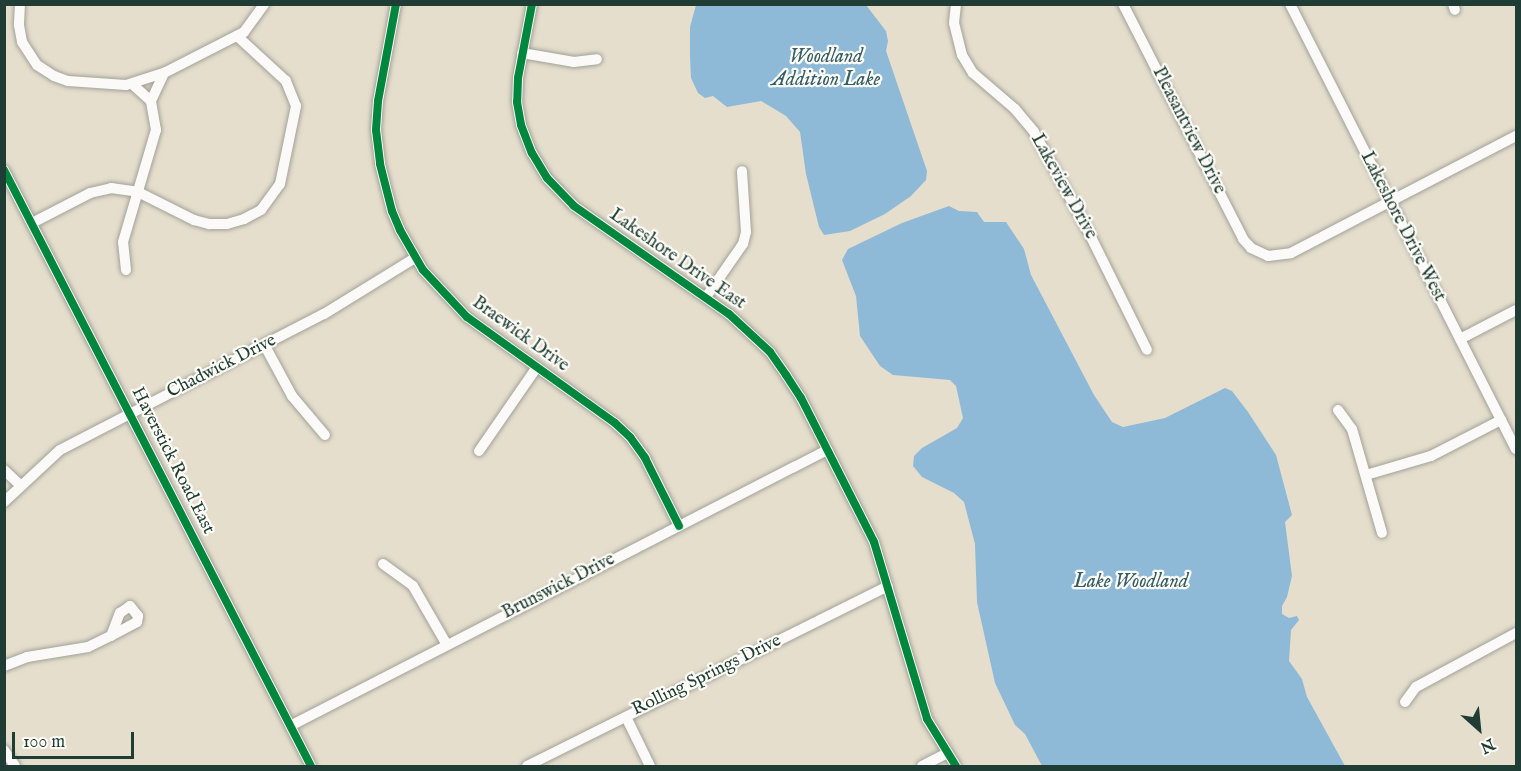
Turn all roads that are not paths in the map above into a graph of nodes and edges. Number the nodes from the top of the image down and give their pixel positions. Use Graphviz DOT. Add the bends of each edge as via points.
graph roads {
  1 [pos="20,4"];
  2 [pos="264,4"];
  3 [pos="396,4"];
  4 [pos="531,4"];
  5 [pos="956,4"];
  6 [pos="1123,4"];
  7 [pos="1290,4"];
  8 [pos="237,36"];
  9 [pos="522,53"];
  10 [pos="597,59"];
  11 [pos="164,73"];
  12 [pos="132,85"];
  13 [pos="151,101"];
  14 [pos="1516,136"];
  15 [pos="4,170"];
  16 [pos="742,171"];
  17 [pos="138,192"];
  18 [pos="1389,202"];
  19 [pos="32,223"];
  20 [pos="415,258"];
  21 [pos="126,270"];
  22 [pos="706,297"];
  23 [pos="1516,310"];
  24 [pos="1460,339"];
  25 [pos="265,346"];
  26 [pos="1147,350"];
  27 [pos="537,367"];
  28 [pos="1338,410"];
  29 [pos="130,414"];
  30 [pos="1501,420"];
  31 [pos="325,435"];
  32 [pos="1516,449"];
  33 [pos="827,450"];
  34 [pos="479,451"];
  35 [pos="4,470"];
  36 [pos="1366,475"];
  37 [pos="21,486"];
  38 [pos="4,502"];
  39 [pos="679,526"];
  40 [pos="1382,533"];
  41 [pos="383,564"];
  42 [pos="888,586"];
  43 [pos="1516,633"];
  44 [pos="111,636"];
  45 [pos="447,645"];
  46 [pos="4,666"];
  47 [pos="1405,702"];
  48 [pos="626,717"];
  49 [pos="292,725"];
  50 [pos="4,750"];
  51 [pos="947,753"];
  52 [pos="15,766"];
  53 [pos="311,766"];
  54 [pos="527,766"];
  55 [pos="650,766"];
  56 [pos="922,766"];
  57 [pos="956,766"];
  1 -- 12 [label="street" via="22,42 29,56 54,76 68,81"];
  2 -- 8 [label="street"];
  3 -- 20 [label="street, Braewick Drive" via="376,130 392,211"];
  4 -- 9 [label="street, Lakeshore Drive East"];
  5 -- 26 [label="street, Lakeview Drive" via="954,23 962,54 973,73 1034,132"];
  6 -- 18 [label="street, Pleasantview Drive" via="1243,239 1259,253 1278,257 1291,254"];
  7 -- 18 [label="street, Lakeshore Drive West"];
  8 -- 11 [label="street"];
  8 -- 17 [label="street" via="286,81 296,106 284,174 273,197 261,210 244,219 209,224"];
  9 -- 10 [label="street" via="574,62"];
  9 -- 22 [label="street, Lakeshore Drive East" via="517,102 521,125 547,178 574,206"];
  11 -- 12 [label="street"];
  11 -- 13 [label="street"];
  12 -- 13 [label="street"];
  13 -- 17 [label="street" via="156,130"];
  14 -- 18 [label="street"];
  15 -- 19 [label="street, Haverstick Road East"];
  16 -- 22 [label="street" via="746,231 743,244"];
  17 -- 19 [label="street" via="101,190"];
  17 -- 21 [label="street" via="123,242"];
  18 -- 24 [label="street, Lakeshore Drive West"];
  19 -- 29 [label="street, Haverstick Road East"];
  20 -- 25 [label="street, Chadwick Drive"];
  20 -- 27 [label="street, Braewick Drive" via="466,317"];
  22 -- 33 [label="street, Lakeshore Drive East" via="748,329 770,352 801,398"];
  23 -- 24 [label="street"];
  24 -- 30 [label="street, Lakeshore Drive West"];
  25 -- 29 [label="street, Chadwick Drive"];
  25 -- 31 [label="street" via="292,396"];
  27 -- 34 [label="street"];
  27 -- 39 [label="street, Braewick Drive" via="630,437 645,458"];
  28 -- 36 [label="street" via="1352,429"];
  29 -- 37 [label="street, Chadwick Drive" via="60,450"];
  29 -- 49 [label="street, Haverstick Road East"];
  30 -- 32 [label="street, Lakeshore Drive West"];
  30 -- 36 [label="street" via="1431,456"];
  33 -- 39 [label="street, Brunswick Drive"];
  33 -- 42 [label="street, Lakeshore Drive East" via="874,542"];
  35 -- 37 [label="street"];
  36 -- 40 [label="street"];
  37 -- 38 [label="street, Chadwick Drive"];
  39 -- 45 [label="street, Brunswick Drive"];
  41 -- 45 [label="street" via="413,586"];
  42 -- 48 [label="street, Rolling Springs Drive"];
  42 -- 51 [label="street, Lakeshore Drive East" via="927,719"];
  43 -- 47 [label="street" via="1416,687"];
  44 -- 46 [label="street" via="88,646 27,657"];
  45 -- 49 [label="street, Brunswick Drive"];
  48 -- 54 [label="street, Rolling Springs Drive"];
  48 -- 55 [label="street"];
  49 -- 53 [label="street, Haverstick Road East"];
  50 -- 52 [label="street"];
  51 -- 56 [label="street"];
  51 -- 57 [label="street, Lakeshore Drive East"];
}
